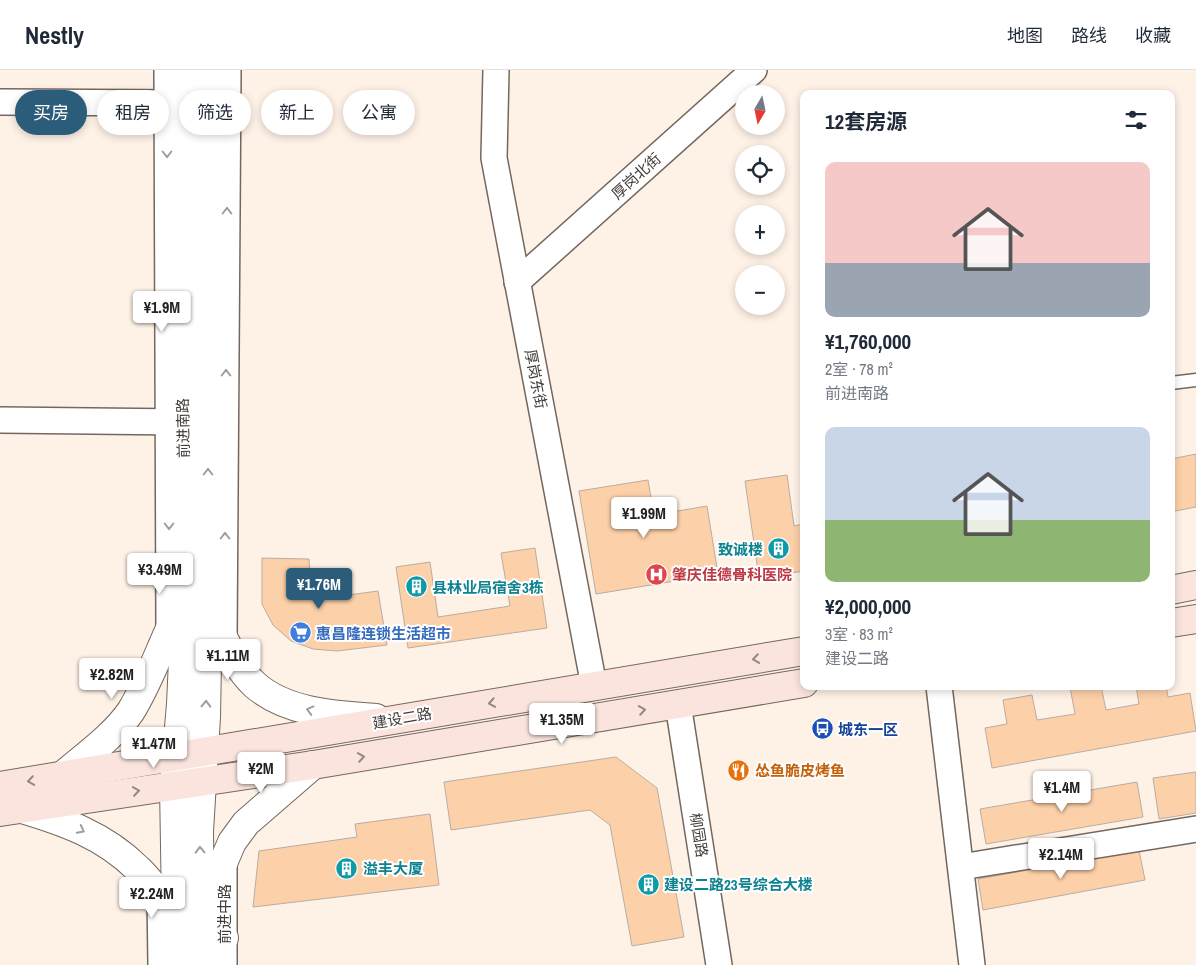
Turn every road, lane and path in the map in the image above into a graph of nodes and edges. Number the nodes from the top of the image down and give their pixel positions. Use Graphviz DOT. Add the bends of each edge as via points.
graph roads {
  1 [pos="166,70"];
  2 [pos="183,70"];
  3 [pos="206,70"];
  4 [pos="228,70"];
  5 [pos="496,70"];
  6 [pos="754,70"];
  7 [pos="184,90"];
  8 [pos="191,90"];
  9 [pos="200,90"];
  10 [pos="209,90"];
  11 [pos="0,102"];
  12 [pos="179,104"];
  13 [pos="196,135"];
  14 [pos="196,135"];
  15 [pos="517,282"];
  16 [pos="1196,380"];
  17 [pos="1175,383"];
  18 [pos="0,420"];
  19 [pos="196,422"];
  20 [pos="169,569"];
  21 [pos="225,576"];
  22 [pos="1196,585"];
  23 [pos="1175,589"];
  24 [pos="197,602"];
  25 [pos="1196,618"];
  26 [pos="1175,622"];
  27 [pos="169,628"];
  28 [pos="224,637"];
  29 [pos="800,652"];
  30 [pos="800,684"];
  31 [pos="594,686"];
  32 [pos="939,690"];
  33 [pos="678,704"];
  34 [pos="393,720"];
  35 [pos="204,752"];
  36 [pos="177,756"];
  37 [pos="313,764"];
  38 [pos="62,776"];
  39 [pos="202,781"];
  40 [pos="0,786"];
  41 [pos="174,786"];
  42 [pos="9,810"];
  43 [pos="1196,829"];
  44 [pos="224,863"];
  45 [pos="961,868"];
  46 [pos="160,896"];
  47 [pos="189,917"];
  48 [pos="224,938"];
  49 [pos="167,962"];
  50 [pos="201,965"];
  51 [pos="224,965"];
  52 [pos="719,965"];
  53 [pos="972,965"];
  1 -- 7 [label="street, 前进南路"];
  2 -- 8 [label="street, 前进南路"];
  3 -- 9 [label="street, 前进南路"];
  4 -- 10 [label="street, 前进南路"];
  5 -- 15 [label="street, 厚岗东街" via="494,158"];
  6 -- 15 [label="street, 厚岗北街"];
  11 -- 12 [label="street"];
  13 -- 19 [label="street, 前进南路"];
  19 -- 14 [label="street, 前进南路, one-way"];
  15 -- 31 [label="street, 厚岗东街"];
  16 -- 17 [label="lane"];
  18 -- 19 [label="street"];
  19 -- 20 [label="street, 前进南路, one-way"];
  21 -- 19 [label="street, 前进南路, one-way"];
  19 -- 24 [label="street, 前进南路"];
  20 -- 24 [label="street"];
  20 -- 27 [label="street, 前进南路"];
  21 -- 24 [label="street"];
  21 -- 28 [label="street, 前进南路"];
  22 -- 23 [label="main road"];
  24 -- 27 [label="street"];
  24 -- 28 [label="street"];
  35 -- 24 [label="street, 前进南路, one-way"];
  24 -- 36 [label="street, 前进南路"];
  25 -- 26 [label="main road"];
  27 -- 38 [label="street" via="151,674 130,712"];
  34 -- 28 [label="street, one-way" via="324,714 283,702 255,685"];
  29 -- 31 [label="main road, 建设二路, one-way"];
  30 -- 33 [label="main road, 建设二路"];
  31 -- 34 [label="main road, 建设二路, one-way"];
  32 -- 45 [label="street"];
  37 -- 33 [label="main road, 建设二路, one-way"];
  33 -- 52 [label="street, 柳园路"];
  34 -- 35 [label="main road, 建设二路"];
  35 -- 36 [label="main road, 建设二路"];
  35 -- 39 [label="street, 前进南路"];
  36 -- 38 [label="main road, 建设二路"];
  36 -- 41 [label="street, 前进南路"];
  37 -- 39 [label="main road, 建设二路"];
  37 -- 44 [label="street" via="246,822 232,842"];
  38 -- 40 [label="main road, 建设二路, one-way"];
  39 -- 41 [label="main road, 建设二路"];
  47 -- 39 [label="street, 前进南路, one-way"];
  42 -- 41 [label="main road, 建设二路, one-way"];
  41 -- 47 [label="street"];
  42 -- 46 [label="street, one-way" via="63,821 92,835 138,868"];
  43 -- 45 [label="street"];
  44 -- 47 [label="street"];
  44 -- 48 [label="street, 前进中路"];
  45 -- 53 [label="street"];
  46 -- 47 [label="street"];
  46 -- 49 [label="street"];
  47 -- 48 [label="street"];
  47 -- 49 [label="street"];
  47 -- 50 [label="street"];
  48 -- 51 [label="street, 前进中路"];
}
